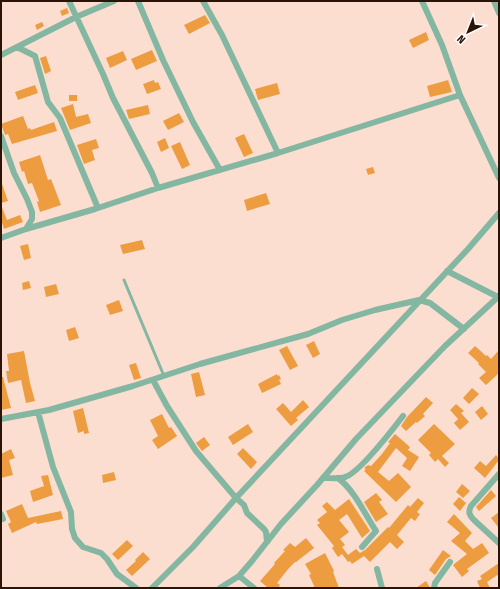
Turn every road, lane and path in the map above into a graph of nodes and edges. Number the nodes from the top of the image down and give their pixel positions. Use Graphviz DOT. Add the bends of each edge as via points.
graph roads {
  1 [pos="69,1"];
  2 [pos="114,1"];
  3 [pos="138,1"];
  4 [pos="203,1"];
  5 [pos="422,1"];
  6 [pos="494,1"];
  7 [pos="499,13"];
  8 [pos="76,17"];
  9 [pos="17,47"];
  10 [pos="1,55"];
  11 [pos="460,95"];
  12 [pos="1,136"];
  13 [pos="278,153"];
  14 [pos="220,170"];
  15 [pos="499,178"];
  16 [pos="158,188"];
  17 [pos="98,208"];
  18 [pos="499,213"];
  19 [pos="26,229"];
  20 [pos="1,238"];
  21 [pos="447,271"];
  22 [pos="124,280"];
  23 [pos="499,297"];
  24 [pos="419,300"];
  25 [pos="464,329"];
  26 [pos="164,376"];
  27 [pos="153,380"];
  28 [pos="38,412"];
  29 [pos="403,416"];
  30 [pos="1,419"];
  31 [pos="499,474"];
  32 [pos="323,478"];
  33 [pos="338,478"];
  34 [pos="236,498"];
  35 [pos="267,542"];
  36 [pos="499,543"];
  37 [pos="362,547"];
  38 [pos="450,562"];
  39 [pos="377,569"];
  40 [pos="239,576"];
  41 [pos="136,588"];
  42 [pos="152,588"];
  43 [pos="220,588"];
  44 [pos="254,588"];
  45 [pos="382,588"];
  46 [pos="434,588"];
  1 -- 8 [label="street"];
  2 -- 8 [label="street"];
  3 -- 14 [label="street" via="163,60"];
  4 -- 13 [label="street"];
  5 -- 11 [label="street" via="442,45"];
  6 -- 7 [label="street"];
  8 -- 9 [label="street"];
  8 -- 16 [label="street"];
  9 -- 10 [label="street"];
  9 -- 17 [label="street" via="35,56 48,102 60,118"];
  11 -- 13 [label="street"];
  11 -- 15 [label="street"];
  12 -- 19 [label="street" via="14,174 32,212 32,219"];
  13 -- 14 [label="street"];
  14 -- 16 [label="street"];
  16 -- 17 [label="street"];
  17 -- 19 [label="street"];
  18 -- 21 [label="street"];
  19 -- 20 [label="street"];
  21 -- 23 [label="street"];
  21 -- 24 [label="street"];
  22 -- 26 [label="lane"];
  23 -- 25 [label="street"];
  24 -- 25 [label="street" via="430,304"];
  24 -- 26 [label="street" via="375,310 308,334"];
  24 -- 34 [label="street"];
  25 -- 32 [label="street" via="356,439"];
  26 -- 27 [label="street"];
  27 -- 28 [label="street"];
  27 -- 34 [label="street" via="196,451"];
  28 -- 30 [label="street"];
  28 -- 41 [label="street" via="53,467 71,512 75,538 83,547 101,554 117,574"];
  29 -- 33 [label="street" via="355,471 346,477"];
  31 -- 36 [label="street" via="469,511 470,516"];
  32 -- 33 [label="street"];
  32 -- 35 [label="street"];
  33 -- 37 [label="street" via="358,501 376,531"];
  34 -- 35 [label="street" via="264,529"];
  34 -- 42 [label="street"];
  35 -- 40 [label="street"];
  38 -- 46 [label="street"];
  39 -- 45 [label="street"];
  40 -- 43 [label="street"];
  40 -- 44 [label="street"];
}
